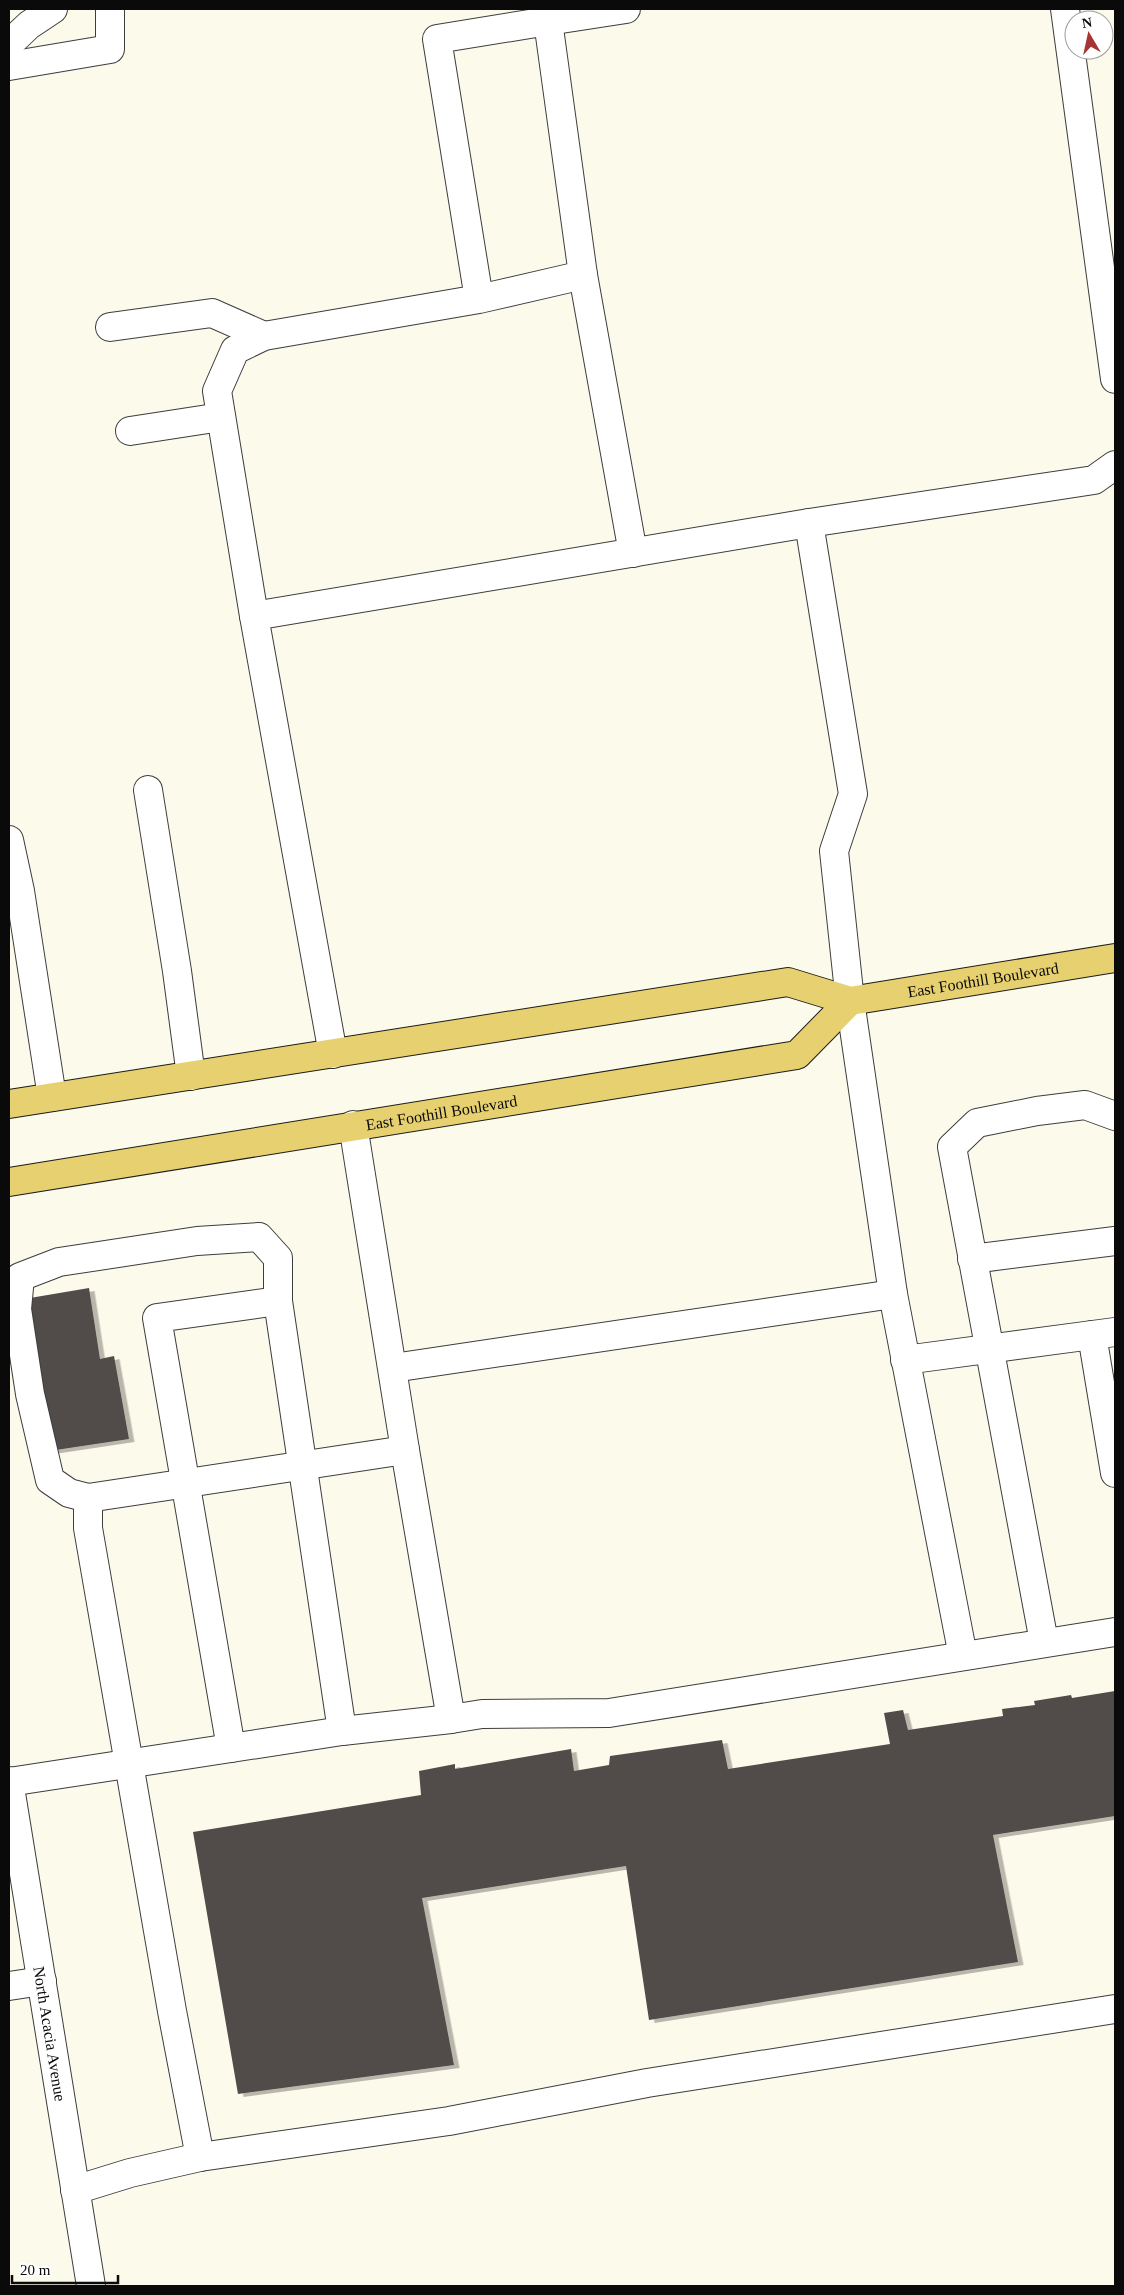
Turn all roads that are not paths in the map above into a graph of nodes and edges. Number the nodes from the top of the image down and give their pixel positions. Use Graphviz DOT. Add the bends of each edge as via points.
graph roads {
  1 [pos="53,9"];
  2 [pos="110,9"];
  3 [pos="626,9"];
  4 [pos="1065,9"];
  5 [pos="548,21"];
  6 [pos="9,44"];
  7 [pos="9,66"];
  8 [pos="584,275"];
  9 [pos="479,299"];
  10 [pos="110,327"];
  11 [pos="264,336"];
  12 [pos="1115,379"];
  13 [pos="221,417"];
  14 [pos="130,431"];
  15 [pos="1115,465"];
  16 [pos="809,523"];
  17 [pos="634,553"];
  18 [pos="254,616"];
  19 [pos="148,790"];
  20 [pos="9,840"];
  21 [pos="1115,958"];
  22 [pos="850,1001"];
  23 [pos="333,1054"];
  24 [pos="191,1076"];
  25 [pos="52,1097"];
  26 [pos="9,1104"];
  27 [pos="1115,1116"];
  28 [pos="353,1125"];
  29 [pos="9,1182"];
  30 [pos="1115,1241"];
  31 [pos="972,1259"];
  32 [pos="893,1294"];
  33 [pos="278,1301"];
  34 [pos="1104,1333"];
  35 [pos="988,1349"];
  36 [pos="905,1360"];
  37 [pos="393,1368"];
  38 [pos="405,1450"];
  39 [pos="301,1465"];
  40 [pos="1115,1473"];
  41 [pos="185,1482"];
  42 [pos="88,1498"];
  43 [pos="1115,1632"];
  44 [pos="1044,1642"];
  45 [pos="963,1656"];
  46 [pos="451,1719"];
  47 [pos="342,1731"];
  48 [pos="231,1748"];
  49 [pos="128,1764"];
  50 [pos="9,1782"];
  51 [pos="42,1981"];
  52 [pos="9,1986"];
  53 [pos="1115,2009"];
  54 [pos="200,2157"];
  55 [pos="76,2190"];
  56 [pos="91,2286"];
  1 -- 6 [label="street"];
  2 -- 7 [label="street" via="110,49"];
  3 -- 5 [label="street"];
  4 -- 12 [label="street"];
  5 -- 8 [label="street"];
  5 -- 9 [label="street" via="438,39"];
  8 -- 9 [label="street"];
  8 -- 17 [label="street"];
  9 -- 11 [label="street"];
  10 -- 11 [label="street" via="212,313"];
  11 -- 13 [label="street" via="235,350 217,390"];
  13 -- 14 [label="street"];
  13 -- 18 [label="street"];
  15 -- 16 [label="street" via="1094,480"];
  16 -- 17 [label="street"];
  16 -- 22 [label="street" via="853,794 834,851"];
  17 -- 18 [label="street"];
  18 -- 23 [label="street"];
  19 -- 24 [label="street"];
  20 -- 25 [label="street"];
  21 -- 22 [label="main road, East Foothill Boulevard"];
  22 -- 23 [label="main road, East Foothill Boulevard" via="788,982"];
  22 -- 28 [label="main road, East Foothill Boulevard" via="797,1055"];
  22 -- 32 [label="street"];
  23 -- 24 [label="main road, East Foothill Boulevard"];
  24 -- 25 [label="main road, East Foothill Boulevard"];
  25 -- 26 [label="main road, East Foothill Boulevard"];
  27 -- 31 [label="street" via="1085,1105 976,1123 952,1147"];
  28 -- 29 [label="main road, East Foothill Boulevard"];
  28 -- 37 [label="street"];
  30 -- 31 [label="street"];
  31 -- 35 [label="street"];
  32 -- 36 [label="street"];
  32 -- 37 [label="street"];
  33 -- 39 [label="street"];
  33 -- 41 [label="street" via="157,1318"];
  33 -- 42 [label="street" via="278,1258 260,1237 197,1241 59,1262 20,1277 17,1309 30,1394 50,1480 69,1493"];
  34 -- 35 [label="street"];
  34 -- 40 [label="street"];
  35 -- 36 [label="street"];
  35 -- 44 [label="street"];
  36 -- 45 [label="street"];
  37 -- 38 [label="street"];
  38 -- 39 [label="street"];
  38 -- 46 [label="street"];
  39 -- 41 [label="street"];
  39 -- 47 [label="street"];
  41 -- 42 [label="street"];
  41 -- 48 [label="street"];
  42 -- 49 [label="street" via="88,1528"];
  43 -- 44 [label="street"];
  44 -- 45 [label="street"];
  45 -- 46 [label="street" via="609,1713 482,1714"];
  46 -- 47 [label="street"];
  47 -- 48 [label="street"];
  48 -- 49 [label="street"];
  49 -- 50 [label="street"];
  49 -- 54 [label="street"];
  50 -- 51 [label="street, North Acacia Avenue"];
  51 -- 52 [label="street"];
  51 -- 55 [label="street, North Acacia Avenue"];
  53 -- 54 [label="street" via="646,2083 449,2121"];
  54 -- 55 [label="street" via="130,2173"];
  55 -- 56 [label="street, North Acacia Avenue"];
}
